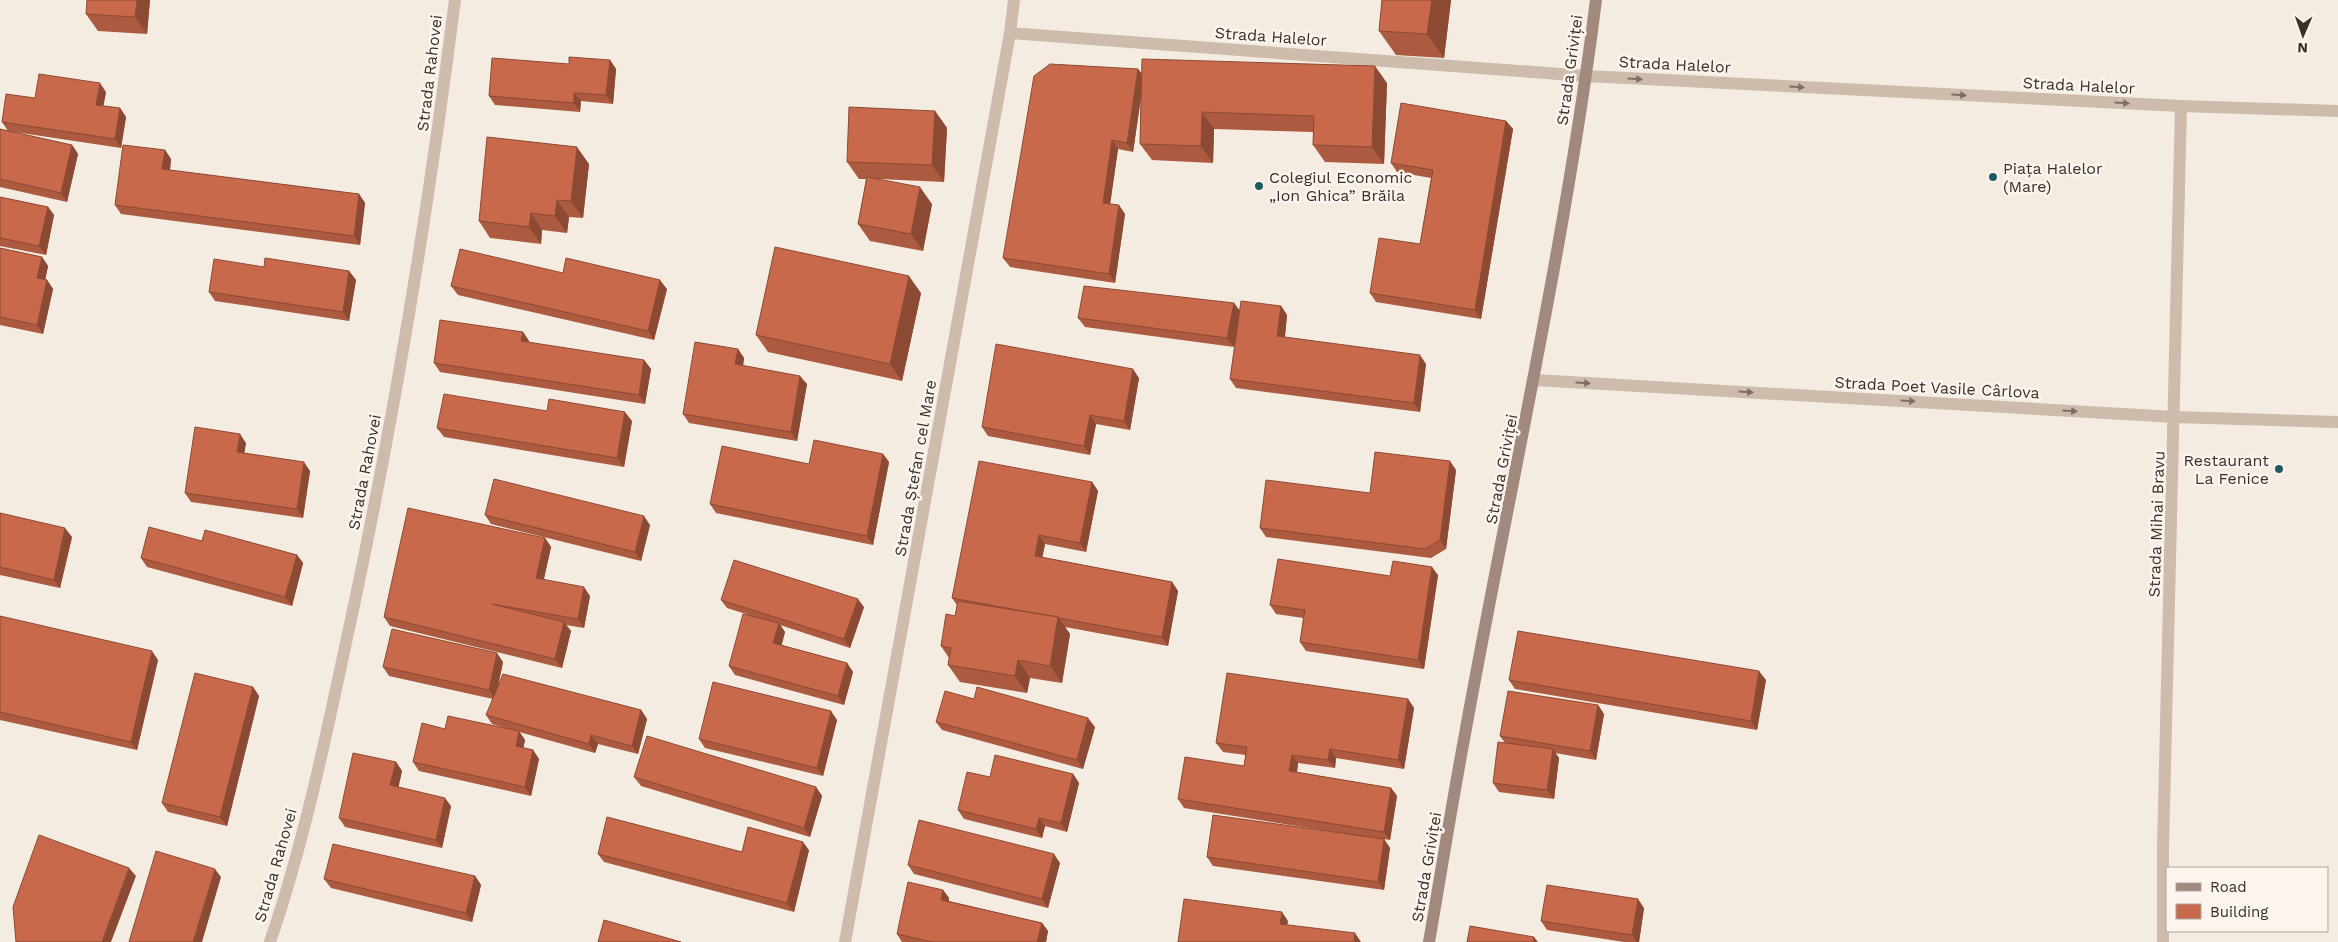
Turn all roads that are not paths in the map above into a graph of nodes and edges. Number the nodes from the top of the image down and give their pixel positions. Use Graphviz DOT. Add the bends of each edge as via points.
graph roads {
  1 [pos="454,0"];
  2 [pos="1014,0"];
  3 [pos="1596,0"];
  4 [pos="1010,34"];
  5 [pos="1586,76"];
  6 [pos="2181,106"];
  7 [pos="2338,110"];
  8 [pos="1535,380"];
  9 [pos="2175,417"];
  10 [pos="2338,422"];
  11 [pos="270,942"];
  12 [pos="845,942"];
  13 [pos="1429,942"];
  14 [pos="2163,942"];
  1 -- 11 [label="street, Strada Rahovei" via="429,191 378,490 320,763 288,890"];
  2 -- 4 [label="street, Strada Ștefan cel Mare"];
  3 -- 5 [label="main road, Strada Griviței"];
  4 -- 5 [label="street, Strada Halelor"];
  4 -- 12 [label="street, Strada Ștefan cel Mare"];
  5 -- 6 [label="street, Strada Halelor, one-way"];
  5 -- 8 [label="main road, Strada Griviței"];
  6 -- 7 [label="street, Strada Halelor"];
  6 -- 9 [label="street, Strada Mihai Bravu"];
  8 -- 9 [label="street, Strada Poet Vasile Cârlova, one-way"];
  8 -- 13 [label="main road, Strada Griviței" via="1465,732"];
  9 -- 10 [label="street, Strada Poet Vasile Cârlova"];
  9 -- 14 [label="street, Strada Mihai Bravu"];
}
